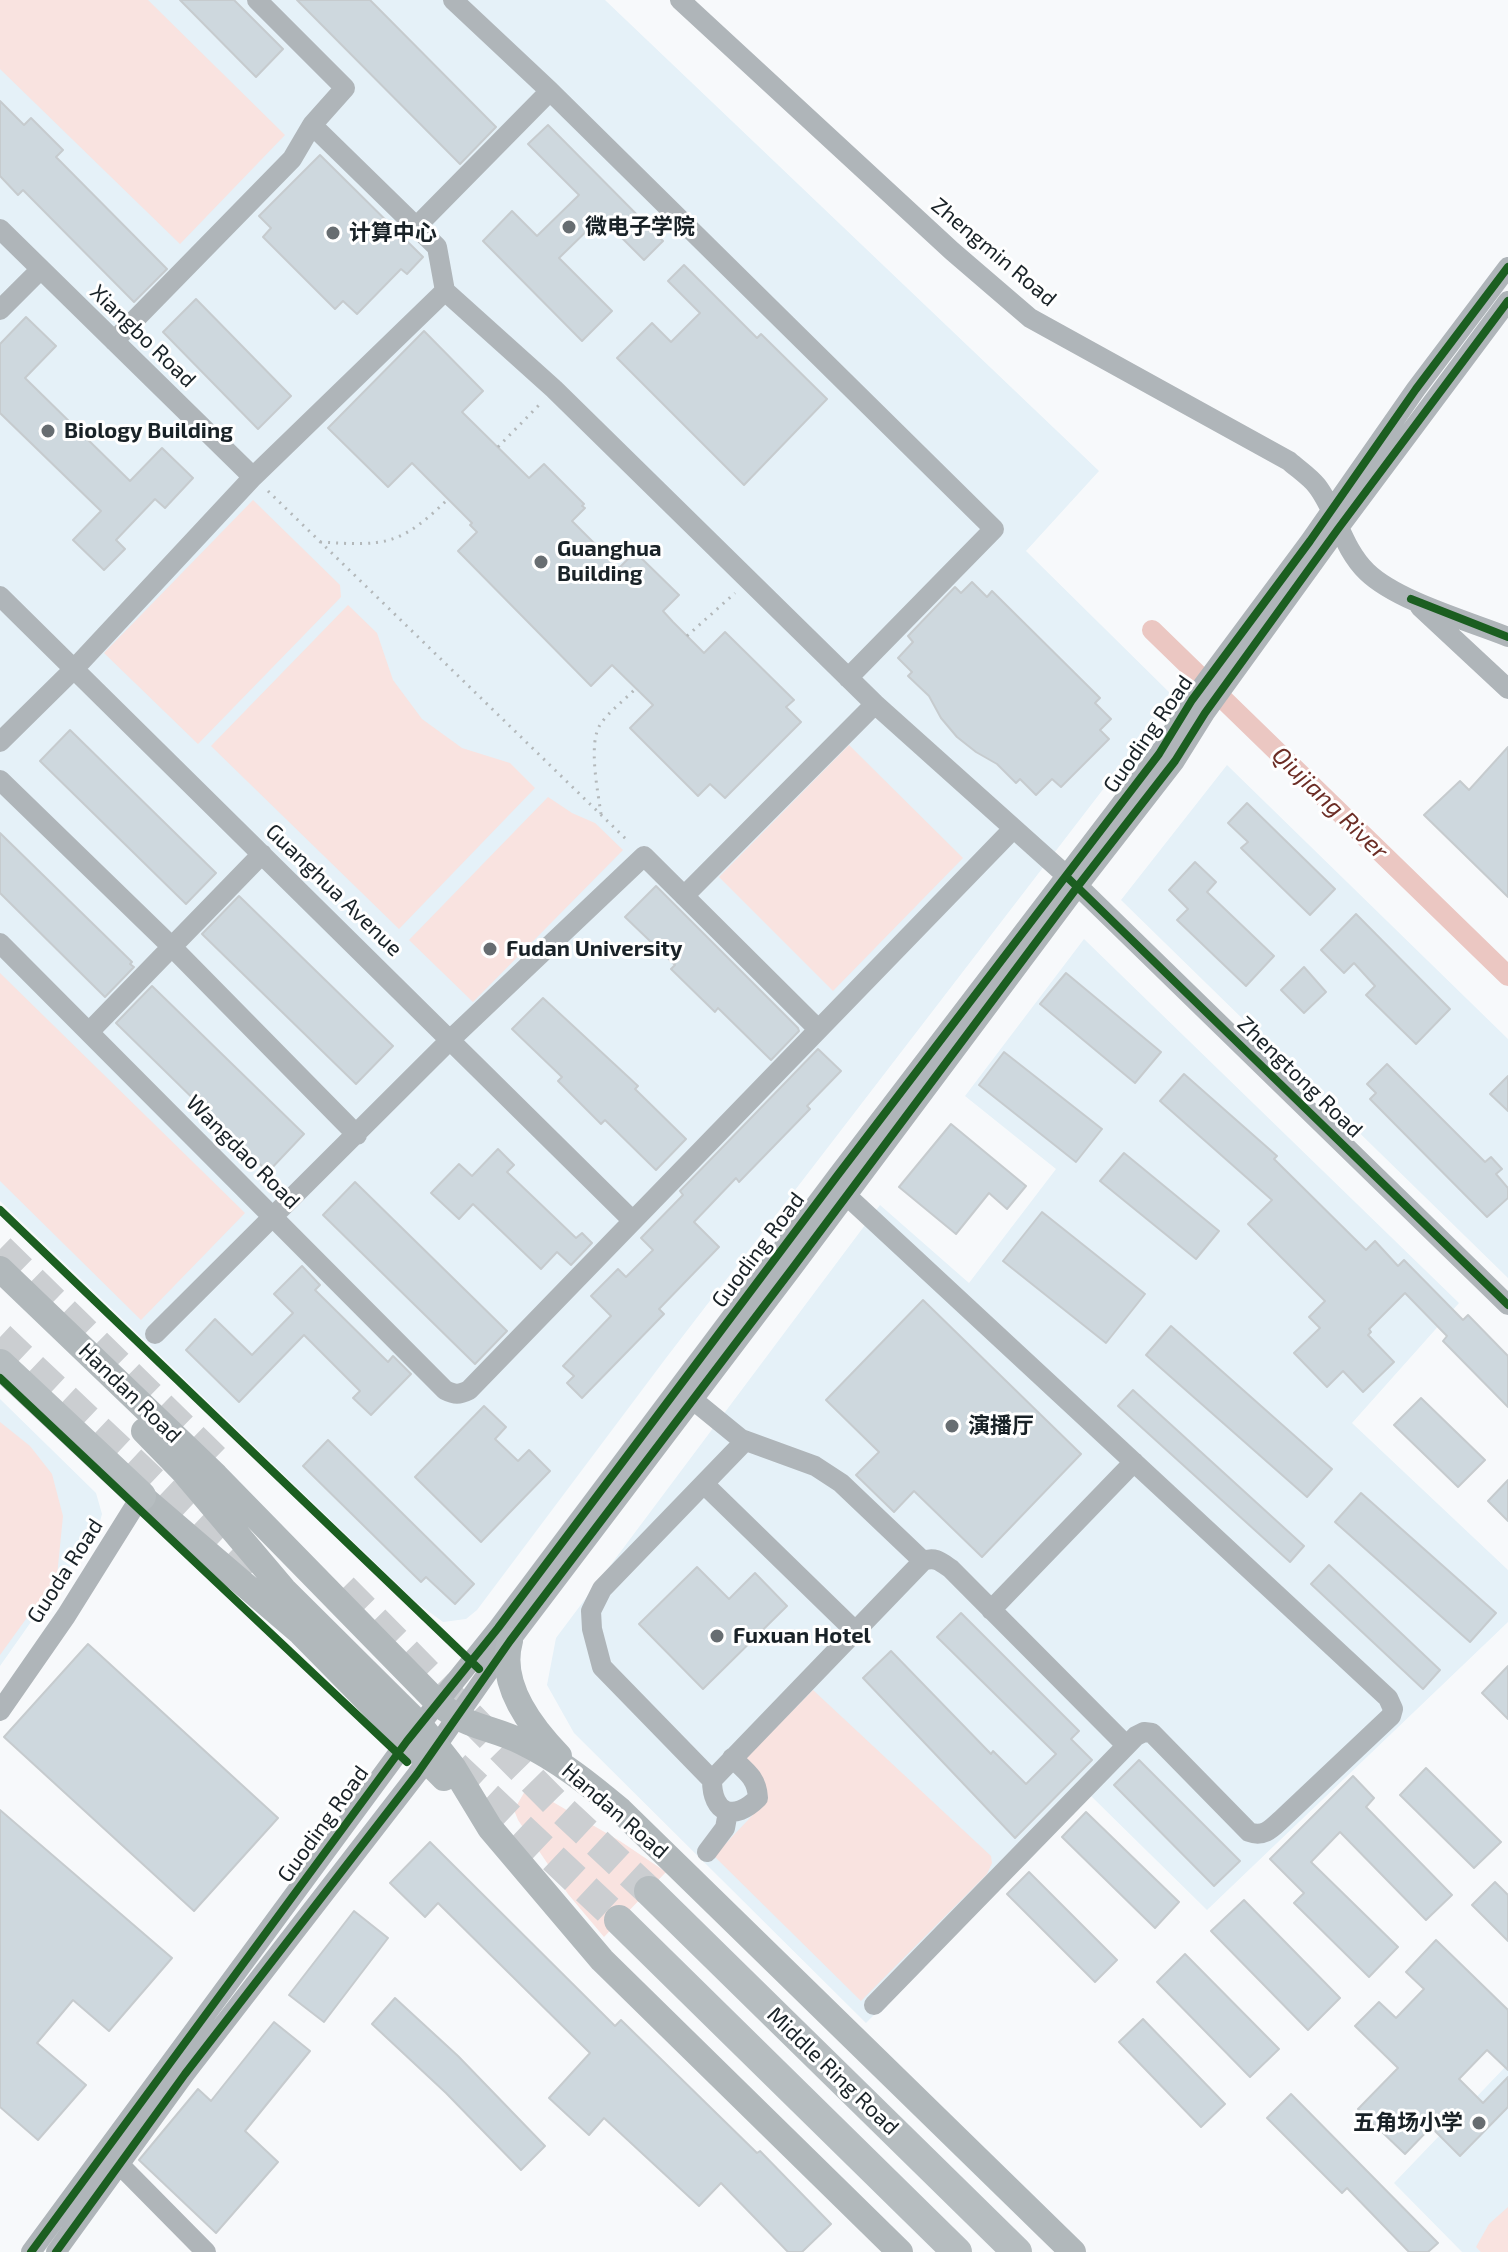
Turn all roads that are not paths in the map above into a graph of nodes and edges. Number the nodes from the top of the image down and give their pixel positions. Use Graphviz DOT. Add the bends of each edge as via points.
graph roads {
  1 [pos="257,0"];
  2 [pos="453,0"];
  3 [pos="680,0"];
  4 [pos="550,91"];
  5 [pos="312,125"];
  6 [pos="417,226"];
  7 [pos="0,229"];
  8 [pos="1508,267"];
  9 [pos="41,269"];
  10 [pos="445,291"];
  11 [pos="1508,301"];
  12 [pos="0,310"];
  13 [pos="114,341"];
  14 [pos="253,477"];
  15 [pos="1334,520"];
  16 [pos="0,596"];
  17 [pos="1411,599"];
  18 [pos="1508,637"];
  19 [pos="74,669"];
  20 [pos="848,678"];
  21 [pos="1508,689"];
  22 [pos="875,704"];
  23 [pos="0,742"];
  24 [pos="0,780"];
  25 [pos="1013,829"];
  26 [pos="262,854"];
  27 [pos="1072,881"];
  28 [pos="684,896"];
  29 [pos="0,943"];
  30 [pos="171,946"];
  31 [pos="817,1028"];
  32 [pos="89,1032"];
  33 [pos="451,1039"];
  34 [pos="357,1135"];
  35 [pos="846,1195"];
  36 [pos="274,1216"];
  37 [pos="632,1220"];
  38 [pos="0,1269"];
  39 [pos="0,1293"];
  40 [pos="1508,1305"];
  41 [pos="155,1334"];
  42 [pos="0,1364"];
  43 [pos="692,1399"];
  44 [pos="745,1441"];
  45 [pos="1134,1462"];
  46 [pos="704,1484"];
  47 [pos="141,1496"];
  48 [pos="923,1561"];
  49 [pos="991,1610"];
  50 [pos="855,1631"];
  51 [pos="510,1641"];
  52 [pos="447,1710"];
  53 [pos="0,1711"];
  54 [pos="423,1743"];
  55 [pos="1125,1744"];
  56 [pos="732,1758"];
  57 [pos="712,1780"];
  58 [pos="588,1783"];
  59 [pos="728,1812"];
  60 [pos="707,1852"];
  61 [pos="649,1891"];
  62 [pos="619,1920"];
  63 [pos="874,2005"];
  64 [pos="110,2159"];
  65 [pos="31,2252"];
  66 [pos="56,2252"];
  67 [pos="206,2252"];
  68 [pos="900,2252"];
  69 [pos="957,2252"];
  70 [pos="1017,2252"];
  71 [pos="1073,2252"];
  1 -- 5 [label="street" via="345,88"];
  2 -- 4 [label="street"];
  3 -- 15 [label="street, Zhengmin Road" via="1030,318 1289,461 1317,486"];
  4 -- 6 [label="street"];
  4 -- 20 [label="street" via="994,529"];
  5 -- 6 [label="street"];
  5 -- 13 [label="street" via="292,159"];
  6 -- 10 [label="street" via="437,247"];
  7 -- 9 [label="street, Xiangbo Road"];
  8 -- 15 [label="street, Guoding Road" via="1416,389"];
  9 -- 12 [label="street"];
  9 -- 13 [label="street, Xiangbo Road"];
  10 -- 14 [label="street"];
  10 -- 20 [label="street, Zhengtong Road" via="554,389"];
  11 -- 15 [label="street, Guoding Road"];
  13 -- 14 [label="street, Xiangbo Road"];
  14 -- 19 [label="street"];
  15 -- 17 [label="street, Zhengmin Road" via="1366,572"];
  15 -- 27 [label="street, Guoding Road" via="1199,706 1175,761"];
  16 -- 19 [label="street, Guanghua Avenue"];
  17 -- 18 [label="street"];
  17 -- 21 [label="street"];
  19 -- 23 [label="street"];
  19 -- 26 [label="street, Guanghua Avenue"];
  20 -- 22 [label="street, Zhengtong Road"];
  22 -- 25 [label="street, Zhengtong Road"];
  22 -- 28 [label="street"];
  24 -- 30 [label="street"];
  25 -- 27 [label="street, Zhengtong Road"];
  25 -- 31 [label="street"];
  26 -- 30 [label="street"];
  26 -- 33 [label="street, Guanghua Avenue"];
  27 -- 35 [label="street, Guoding Road"];
  27 -- 40 [label="street, Zhengtong Road"];
  27 -- 52 [label="street, Guoding Road" via="673,1393 498,1628"];
  28 -- 31 [label="street"];
  28 -- 33 [label="street" via="644,856"];
  29 -- 32 [label="street, Wangdao Road"];
  30 -- 32 [label="street"];
  30 -- 34 [label="street"];
  31 -- 37 [label="street"];
  32 -- 36 [label="street, Wangdao Road"];
  33 -- 34 [label="street"];
  33 -- 37 [label="street, Guanghua Avenue"];
  34 -- 36 [label="street"];
  35 -- 43 [label="street, Guoding Road"];
  35 -- 45 [label="street"];
  36 -- 37 [label="street, Wangdao Road" via="453,1394 469,1390"];
  36 -- 41 [label="street"];
  38 -- 52 [label="main road, Handan Road" via="216,1476"];
  39 -- 54 [label="main road, Handan Road" via="164,1451"];
  42 -- 47 [label="highway"];
  43 -- 44 [label="street"];
  43 -- 51 [label="street, Guoding Road"];
  44 -- 46 [label="street"];
  44 -- 48 [label="street" via="828,1474"];
  45 -- 49 [label="street"];
  45 -- 55 [label="street" via="1388,1698 1393,1709 1284,1817 1256,1835 1152,1733"];
  46 -- 50 [label="street"];
  46 -- 57 [label="street" via="602,1589 591,1611 602,1667"];
  47 -- 53 [label="street, Guoda Road"];
  47 -- 54 [label="main road, Handan Road"];
  48 -- 49 [label="street" via="937,1559 951,1569"];
  48 -- 50 [label="street"];
  49 -- 55 [label="street"];
  50 -- 56 [label="street"];
  51 -- 52 [label="street, Guoding Road"];
  51 -- 58 [label="main road" via="506,1663 518,1699 543,1737"];
  52 -- 54 [label="street, Guoding Road"];
  52 -- 58 [label="main road, Handan Road" via="553,1758"];
  54 -- 64 [label="street, Guoding Road"];
  54 -- 64 [label="street, Guoding Road"];
  54 -- 68 [label="main road, Handan Road" via="602,1960"];
  55 -- 63 [label="street"];
  56 -- 57 [label="street"];
  56 -- 59 [label="street" via="752,1777 758,1798"];
  57 -- 59 [label="street" via="715,1800"];
  58 -- 71 [label="main road, Handan Road"];
  59 -- 60 [label="street" via="725,1828"];
  61 -- 70 [label="highway, Middle Ring Road"];
  62 -- 69 [label="highway, Middle Ring Road"];
  64 -- 65 [label="street, Guoding Road"];
  64 -- 66 [label="street, Guoding Road"];
  64 -- 67 [label="street"];
}
